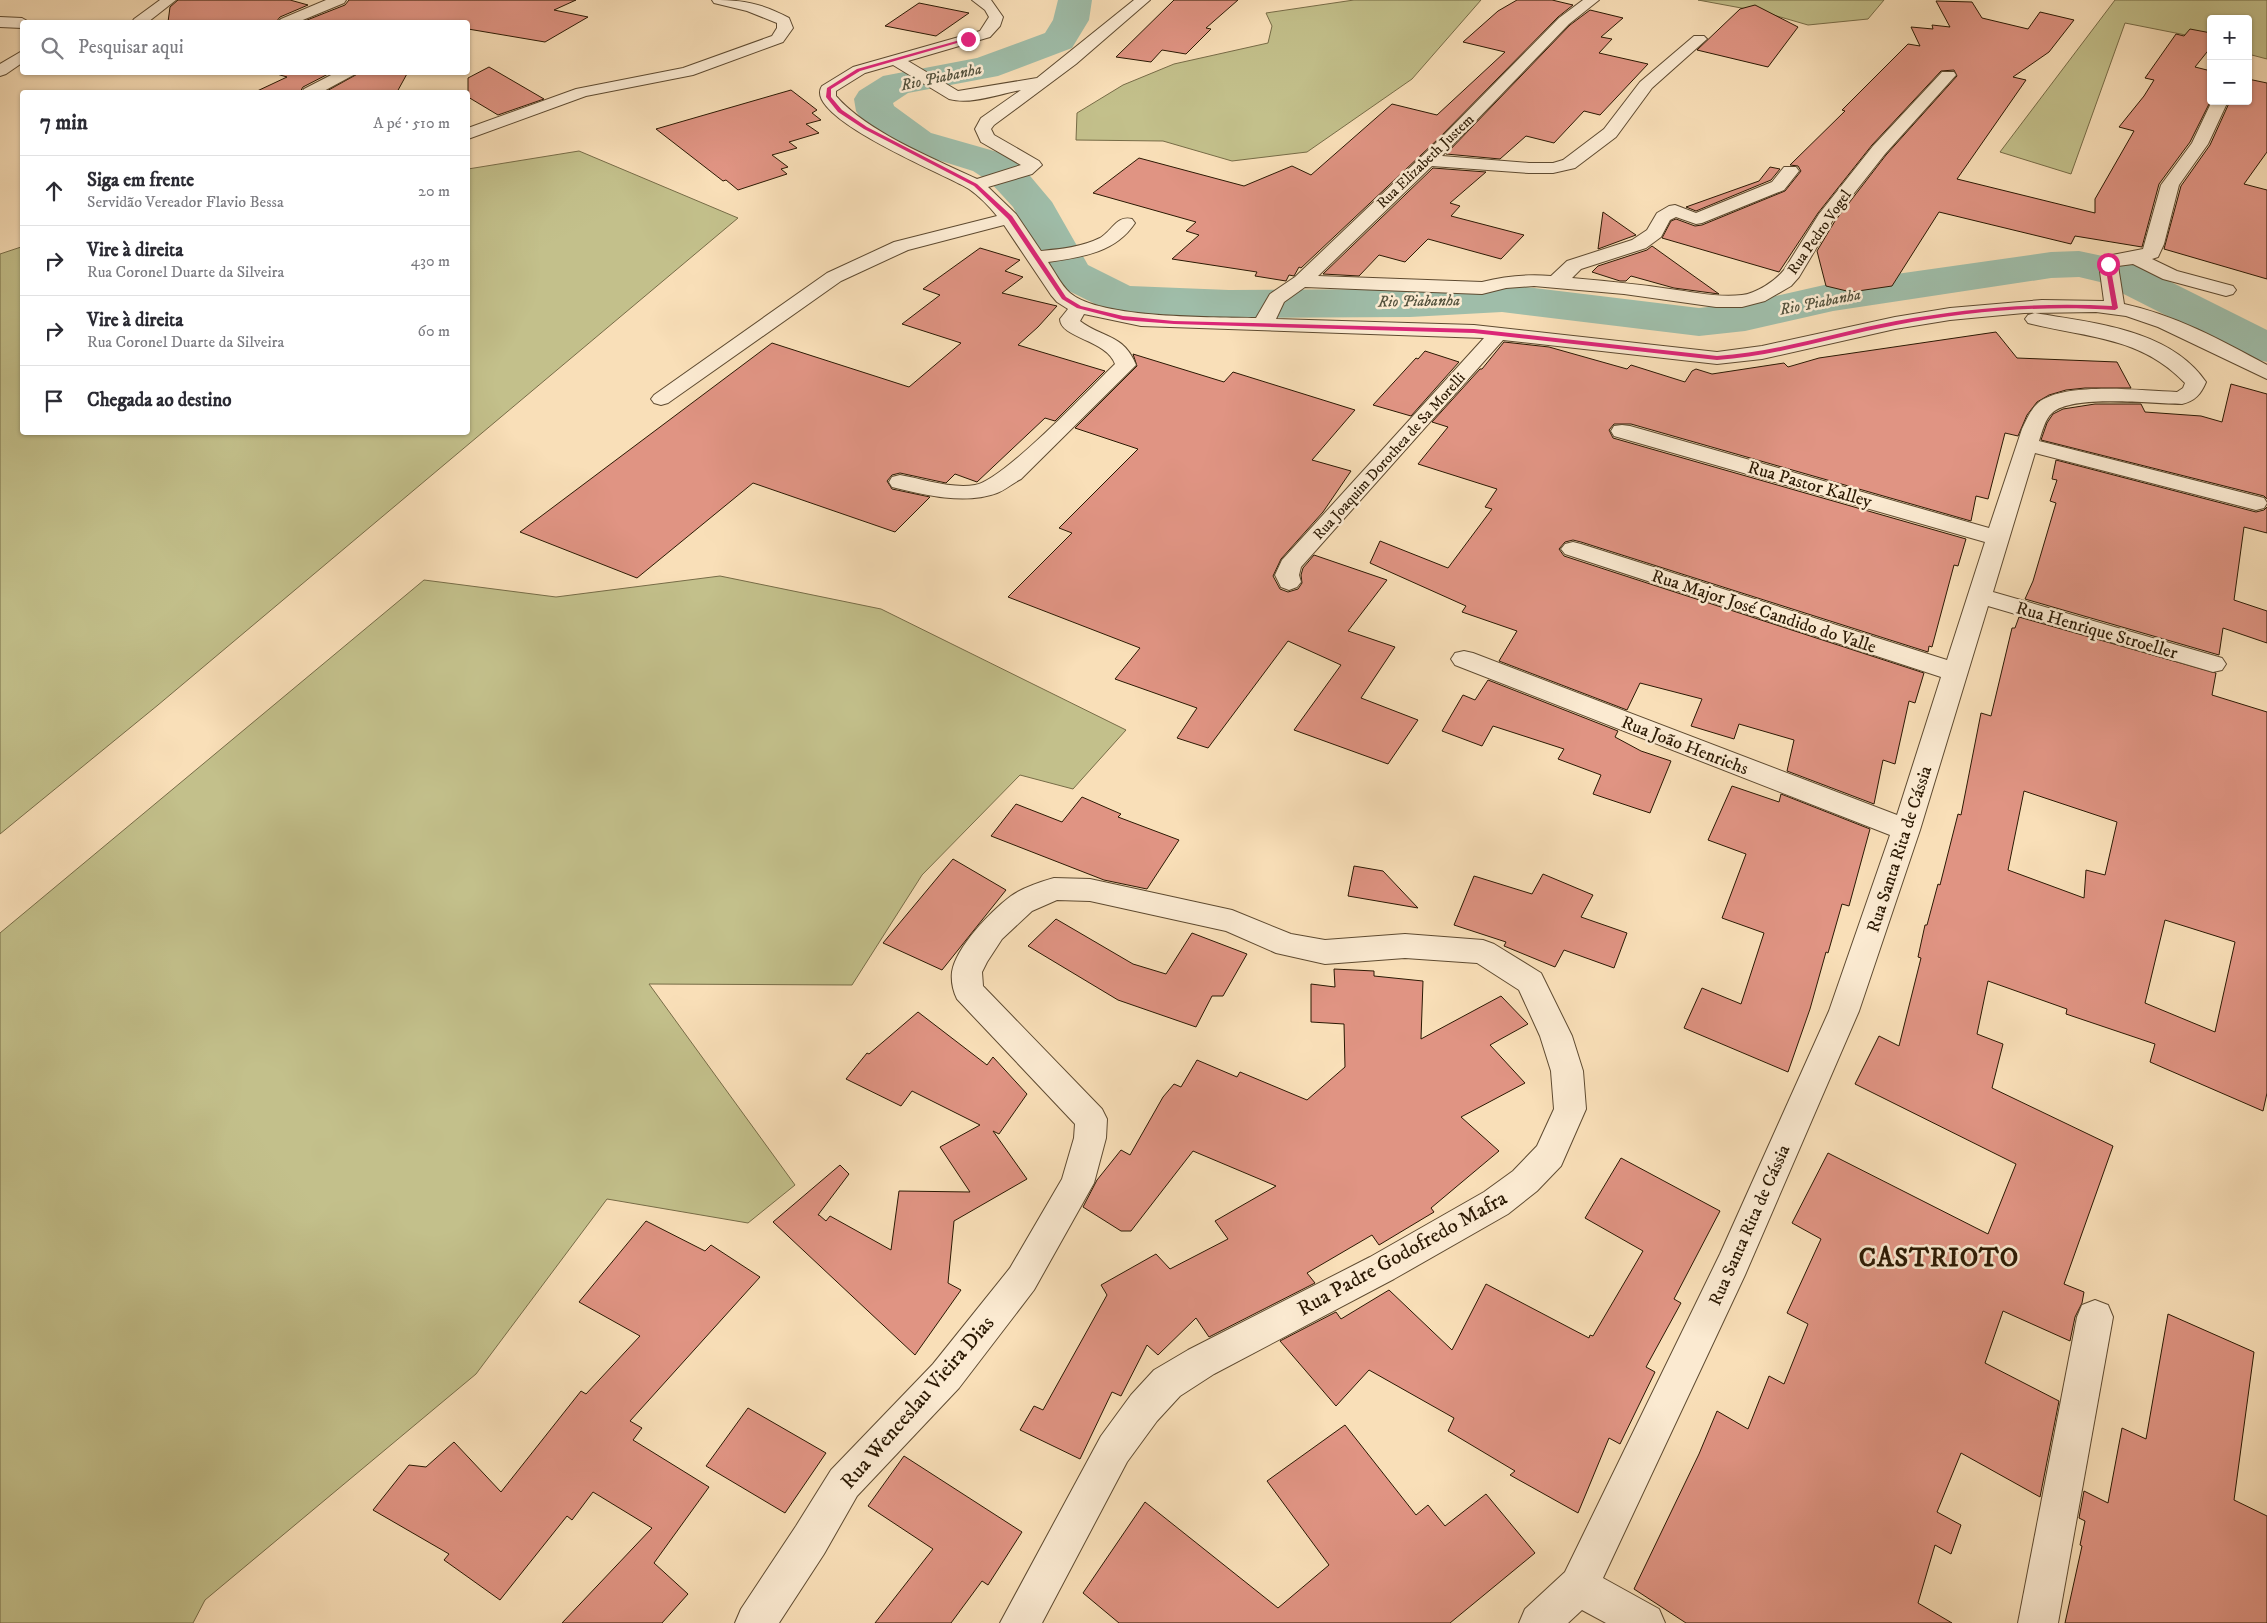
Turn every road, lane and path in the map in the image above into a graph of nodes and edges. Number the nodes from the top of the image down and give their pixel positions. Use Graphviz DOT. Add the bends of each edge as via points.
graph roads {
  1 [pos="169,0"];
  2 [pos="338,0"];
  3 [pos="719,0"];
  4 [pos="979,0"];
  5 [pos="1143,0"];
  6 [pos="1592,0"];
  7 [pos="142,20"];
  8 [pos="291,20"];
  9 [pos="0,22"];
  10 [pos="20,23"];
  11 [pos="1699,38"];
  12 [pos="20,57"];
  13 [pos="895,60"];
  14 [pos="0,71"];
  15 [pos="345,75"];
  16 [pos="1948,75"];
  17 [pos="1044,80"];
  18 [pos="314,90"];
  19 [pos="2218,105"];
  20 [pos="470,133"];
  21 [pos="1427,160"];
  22 [pos="1790,171"];
  23 [pos="975,185"];
  24 [pos="1010,218"];
  25 [pos="1126,223"];
  26 [pos="1045,256"];
  27 [pos="2136,258"];
  28 [pos="1302,281"];
  29 [pos="1557,281"];
  30 [pos="2226,290"];
  31 [pos="1079,307"];
  32 [pos="2115,308"];
  33 [pos="1477,309"];
  34 [pos="1270,311"];
  35 [pos="1981,311"];
  36 [pos="1499,333"];
  37 [pos="2267,373"];
  38 [pos="661,400"];
  39 [pos="1622,431"];
  40 [pos="2027,444"];
  41 [pos="900,482"];
  42 [pos="2256,503"];
  43 [pos="1997,538"];
  44 [pos="1573,549"];
  45 [pos="1289,582"];
  46 [pos="1980,596"];
  47 [pos="1464,659"];
  48 [pos="2213,664"];
  49 [pos="1955,672"];
  50 [pos="1906,830"];
  51 [pos="1150,902"];
  52 [pos="2096,1317"];
  53 [pos="1579,1586"];
  54 [pos="755,1623"];
  55 [pos="1020,1623"];
  56 [pos="1539,1623"];
  57 [pos="1645,1623"];
  58 [pos="2038,1623"];
  1 -- 7 [label="street"];
  2 -- 8 [label="street"];
  3 -- 20 [label="street" via="772,14 784,20 786,28 778,39 687,72 582,92"];
  4 -- 13 [label="street" via="993,9 996,17 984,34"];
  5 -- 17 [label="street"];
  6 -- 21 [label="street, Rua Elizabeth Justem" via="1564,21"];
  9 -- 10 [label="street"];
  11 -- 21 [label="street" via="1646,85 1610,133 1569,164 1529,168"];
  12 -- 14 [label="street"];
  13 -- 17 [label="street" via="955,96"];
  13 -- 23 [label="street" via="859,70 838,81 828,89 832,104 866,128"];
  15 -- 18 [label="street"];
  16 -- 29 [label="street, Rua Pedro Vogel" via="1879,150 1825,218 1792,273 1772,290 1742,301 1716,301"];
  17 -- 23 [label="street" via="992,117 983,129 987,138 1032,163 1032,166"];
  19 -- 27 [label="street" via="2200,144 2170,185 2151,253"];
  21 -- 28 [label="street, Rua Elizabeth Justem"];
  22 -- 29 [label="street" via="1778,186 1696,219 1675,210 1663,217 1655,233 1638,244 1574,265"];
  23 -- 24 [label="street"];
  24 -- 26 [label="street"];
  24 -- 38 [label="street" via="901,246 834,277"];
  25 -- 26 [label="street" via="1120,234 1106,243"];
  26 -- 31 [label="street" via="1064,298"];
  27 -- 30 [label="street" via="2170,276"];
  27 -- 32 [label="street" via="2114,260 2108,264"];
  28 -- 33 [label="street, Rua Pedro Vogel"];
  28 -- 34 [label="street, Rua Elizabeth Justem" via="1284,290"];
  29 -- 33 [label="street, Rua Pedro Vogel" via="1506,282"];
  31 -- 34 [label="street" via="1141,320"];
  31 -- 41 [label="street" via="1070,323 1116,347 1124,356 1126,365 1014,474 990,488 974,492 951,491"];
  32 -- 35 [label="street" via="2071,306"];
  32 -- 37 [label="street" via="2172,325"];
  33 -- 34 [label="street"];
  33 -- 36 [label="street"];
  35 -- 36 [label="street" via="1896,323 1750,356 1717,358"];
  35 -- 40 [label="street, Rua Santa Rita de Cássia" via="2073,325 2136,342 2172,359 2196,382 2192,391 2182,398 2102,396 2062,400 2040,414"];
  36 -- 45 [label="street, Rua Joaquim Dorothea de Sa Morelli" via="1290,566"];
  39 -- 43 [label="street, Rua Pastor Kalley"];
  40 -- 42 [label="street"];
  40 -- 43 [label="street, Rua Santa Rita de Cássia"];
  43 -- 46 [label="street, Rua Santa Rita de Cássia"];
  44 -- 49 [label="street, Rua Major José Candido do Valle"];
  46 -- 48 [label="street, Rua Henrique Stroeller"];
  46 -- 49 [label="street, Rua Santa Rita de Cássia"];
  47 -- 50 [label="street, Rua João Henrichs"];
  49 -- 50 [label="street, Rua Santa Rita de Cássia"];
  50 -- 53 [label="street, Rua Santa Rita de Cássia" via="1844,1011 1733,1264"];
  51 -- 54 [label="street, Rua Wenceslau Vieira Dias" via="1090,890 1054,889 1022,903 992,931 974,956 967,972 968,990 1090,1119 1090,1138 1077,1183 1022,1279 946,1376 844,1483"];
  51 -- 55 [label="street, Rua Padre Godofredo Mafra" via="1232,921 1286,945 1325,952 1405,946 1483,952 1530,982 1556,1036 1567,1071 1570,1109 1549,1156 1525,1181 1496,1203 1382,1268 1201,1362 1168,1383 1144,1408 1114,1449"];
  52 -- 58 [label="street"];
  53 -- 56 [label="street, Rua Santa Rita de Cássia"];
  53 -- 57 [label="street"];
}
